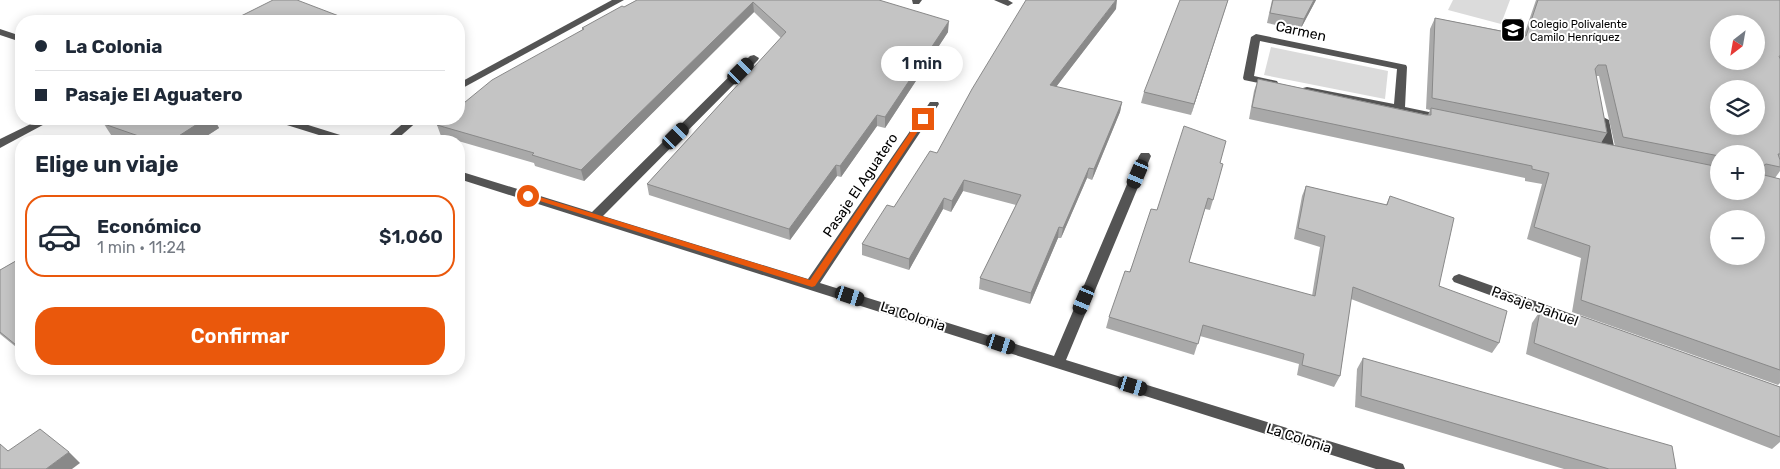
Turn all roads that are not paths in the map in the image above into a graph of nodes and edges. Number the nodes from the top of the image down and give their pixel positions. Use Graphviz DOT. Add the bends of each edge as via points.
graph roads {
  1 [pos="619,0"];
  2 [pos="0,32"];
  3 [pos="15,37"];
  4 [pos="754,58"];
  5 [pos="465,84"];
  6 [pos="934,104"];
  7 [pos="1600,107"];
  8 [pos="1399,109"];
  9 [pos="1456,120"];
  10 [pos="37,125"];
  11 [pos="297,125"];
  12 [pos="408,125"];
  13 [pos="18,135"];
  14 [pos="330,135"];
  15 [pos="396,135"];
  16 [pos="15,136"];
  17 [pos="0,144"];
  18 [pos="1609,152"];
  19 [pos="1145,156"];
  20 [pos="465,177"];
  21 [pos="596,216"];
  22 [pos="1459,279"];
  23 [pos="812,284"];
  24 [pos="1598,329"];
  25 [pos="1058,362"];
  26 [pos="1398,469"];
  1 -- 5 [label="street"];
  2 -- 3 [label="street"];
  4 -- 21 [label="street"];
  6 -- 23 [label="street, Pasaje El Aguatero"];
  7 -- 18 [label="street"];
  8 -- 8 [label="street, Carmen" via="1248,78 1256,37 1402,67"];
  8 -- 9 [label="street, Carmen"];
  10 -- 13 [label="street"];
  11 -- 14 [label="street"];
  12 -- 15 [label="street"];
  16 -- 17 [label="street"];
  19 -- 25 [label="street"];
  20 -- 21 [label="street, La Colonia"];
  21 -- 23 [label="street, La Colonia"];
  22 -- 24 [label="street, Pasaje Jahuel"];
  23 -- 25 [label="street, La Colonia"];
  25 -- 26 [label="street, La Colonia"];
}
